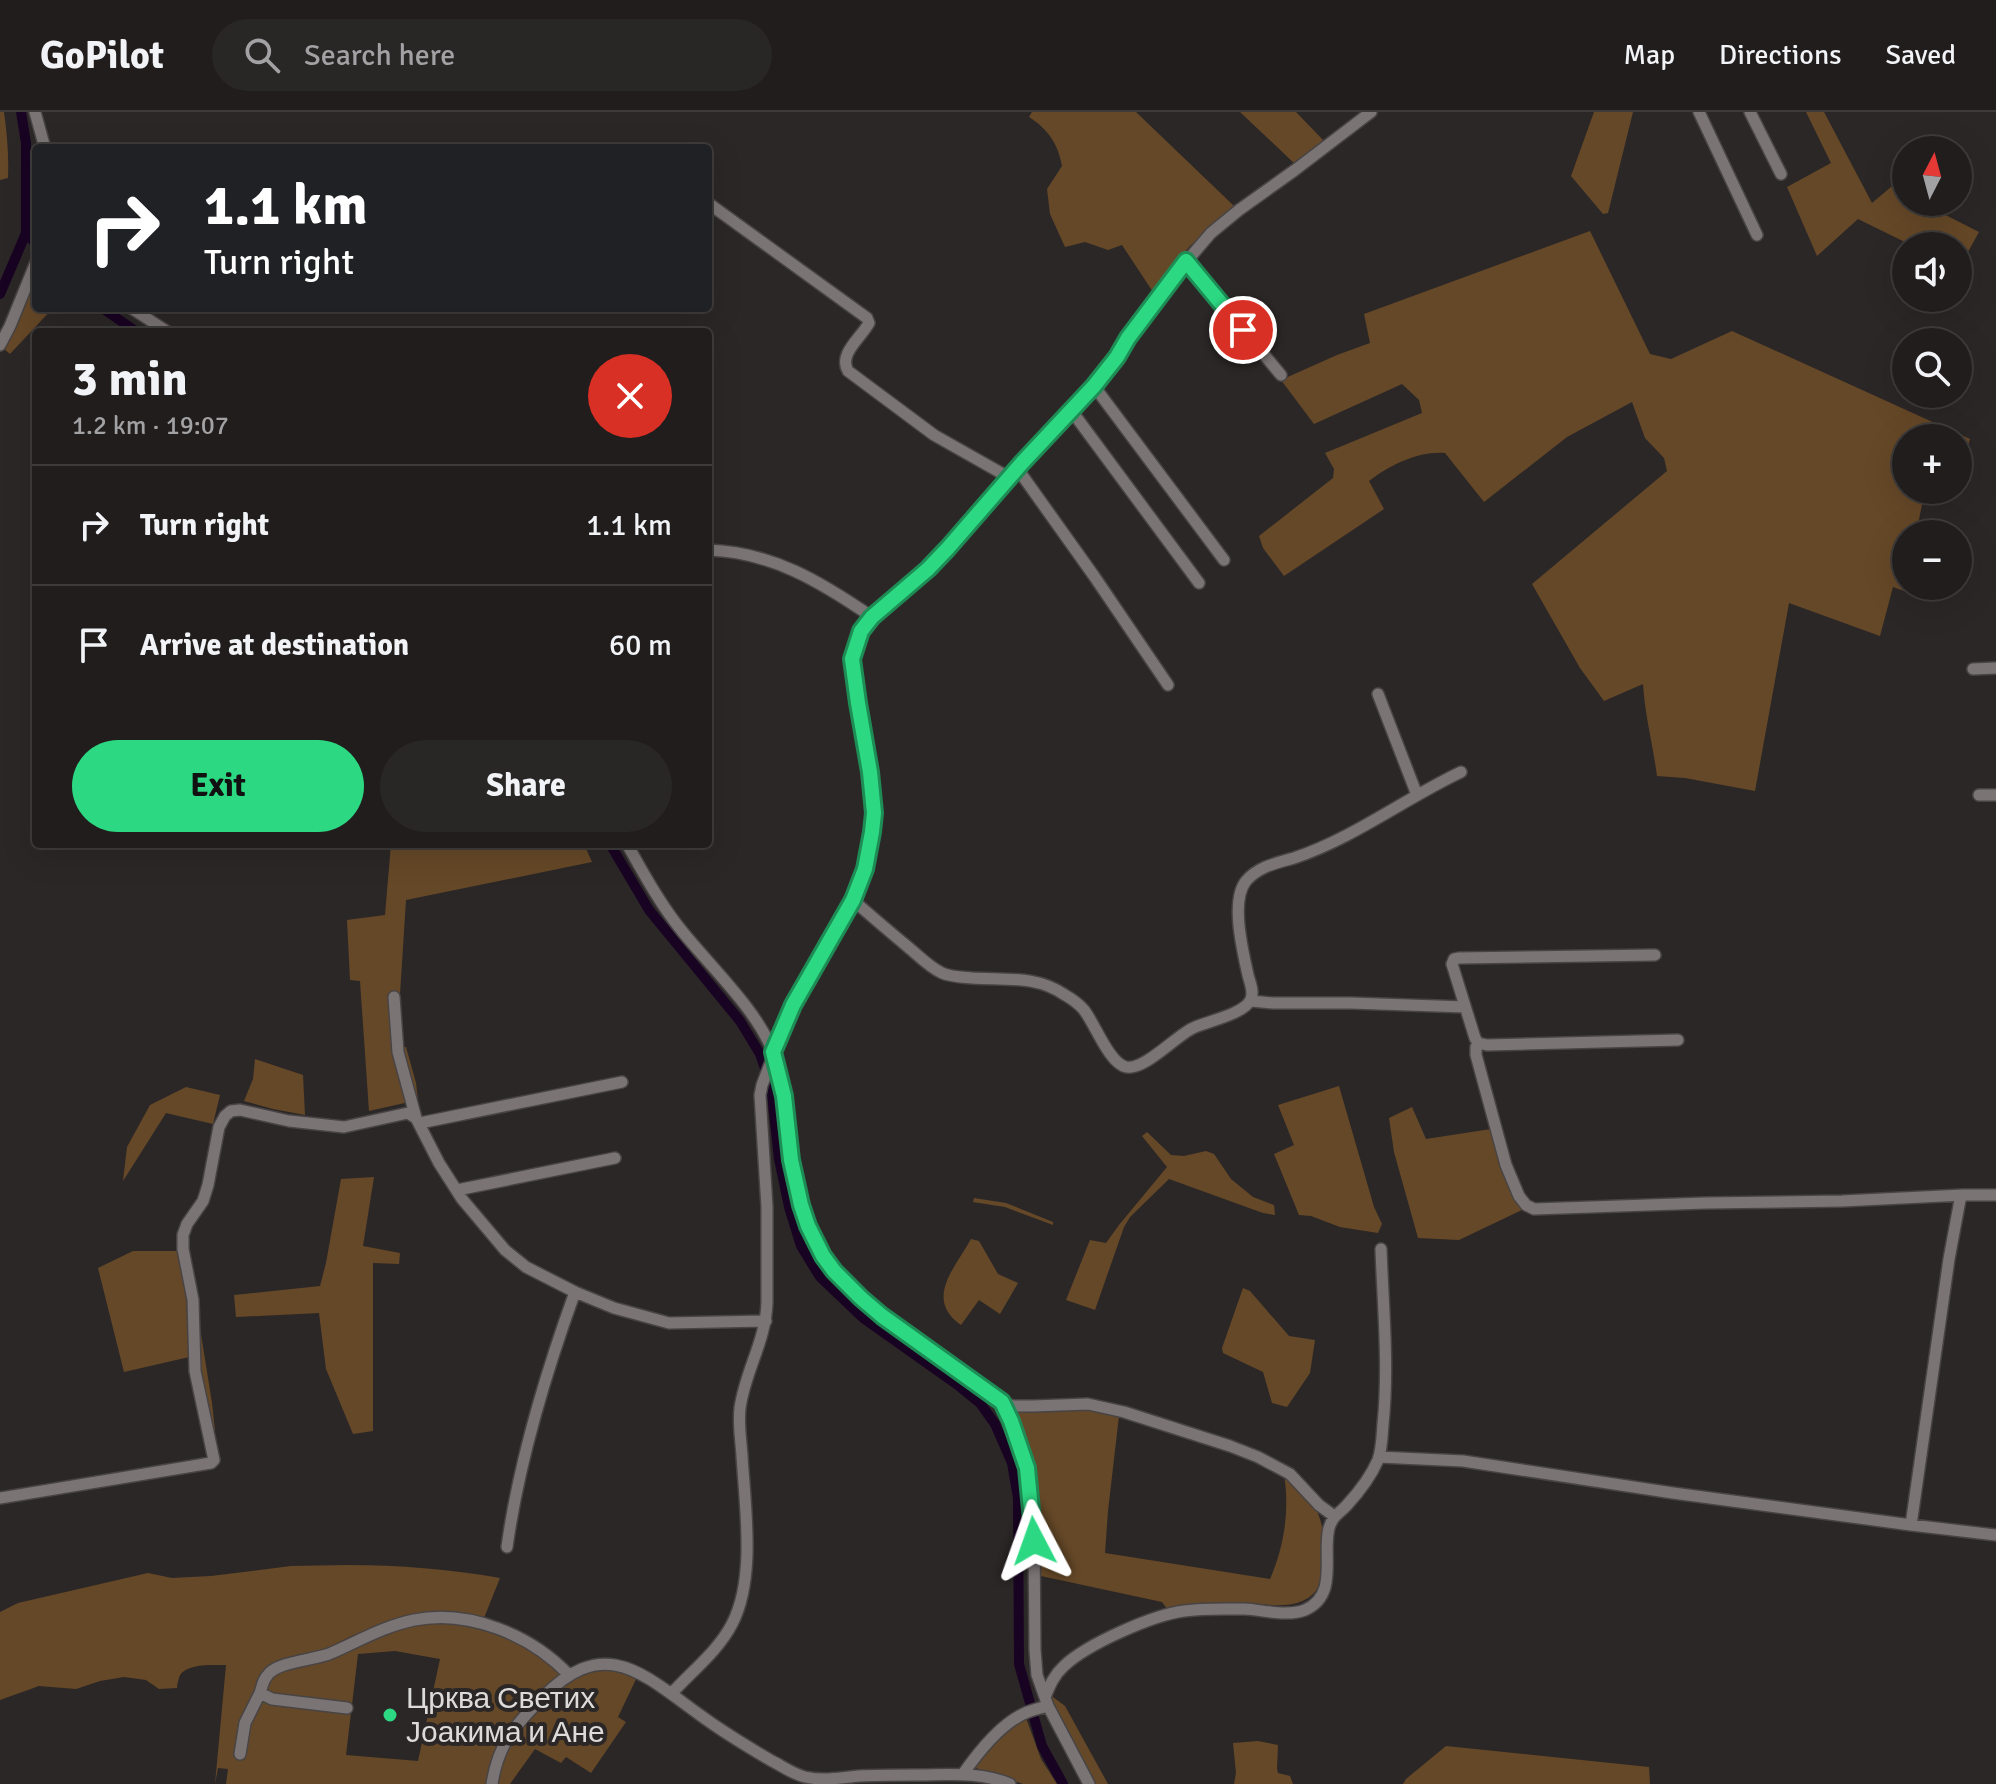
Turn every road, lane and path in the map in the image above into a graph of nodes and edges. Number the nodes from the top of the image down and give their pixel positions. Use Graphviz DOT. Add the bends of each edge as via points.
graph roads {
  1 [pos="35,112"];
  2 [pos="1371,112"];
  3 [pos="1699,112"];
  4 [pos="1750,112"];
  5 [pos="44,144"];
  6 [pos="1781,174"];
  7 [pos="712,206"];
  8 [pos="1757,235"];
  9 [pos="1186,261"];
  10 [pos="32,272"];
  11 [pos="137,312"];
  12 [pos="162,328"];
  13 [pos="0,345"];
  14 [pos="1281,375"];
  15 [pos="1094,386"];
  16 [pos="1071,410"];
  17 [pos="1013,473"];
  18 [pos="712,550"];
  19 [pos="1224,560"];
  20 [pos="1199,583"];
  21 [pos="872,617"];
  22 [pos="1996,668"];
  23 [pos="1973,669"];
  24 [pos="1168,685"];
  25 [pos="1378,694"];
  26 [pos="1461,772"];
  27 [pos="1417,795"];
  28 [pos="1979,795"];
  29 [pos="1996,795"];
  30 [pos="629,848"];
  31 [pos="853,900"];
  32 [pos="1655,955"];
  33 [pos="394,997"];
  34 [pos="1251,1001"];
  35 [pos="1465,1007"];
  36 [pos="1678,1040"];
  37 [pos="1478,1043"];
  38 [pos="772,1056"];
  39 [pos="622,1082"];
  40 [pos="418,1120"];
  41 [pos="615,1158"];
  42 [pos="457,1190"];
  43 [pos="1963,1195"];
  44 [pos="1996,1195"];
  45 [pos="1381,1249"];
  46 [pos="575,1292"];
  47 [pos="766,1321"];
  48 [pos="1002,1402"];
  49 [pos="1379,1457"];
  50 [pos="0,1498"];
  51 [pos="1334,1516"];
  52 [pos="1911,1525"];
  53 [pos="1996,1535"];
  54 [pos="507,1547"];
  55 [pos="569,1675"];
  56 [pos="260,1693"];
  57 [pos="672,1693"];
  58 [pos="1045,1703"];
  59 [pos="347,1708"];
  60 [pos="240,1754"];
  61 [pos="963,1774"];
  62 [pos="1006,1783"];
  63 [pos="492,1784"];
  64 [pos="1089,1784"];
  1 -- 5 [label="street"];
  2 -- 9 [label="street" via="1239,210"];
  3 -- 8 [label="street"];
  4 -- 6 [label="street"];
  7 -- 17 [label="street" via="867,318 866,329 845,357 848,371 934,435"];
  9 -- 14 [label="street"];
  9 -- 15 [label="street"];
  10 -- 13 [label="street"];
  11 -- 12 [label="street"];
  15 -- 16 [label="street"];
  15 -- 19 [label="street"];
  16 -- 17 [label="street"];
  16 -- 20 [label="street"];
  17 -- 21 [label="street" via="928,569"];
  17 -- 24 [label="street" via="1094,576"];
  18 -- 21 [label="street" via="775,562"];
  21 -- 31 [label="street" via="852,659 874,813 865,869"];
  22 -- 23 [label="street"];
  25 -- 27 [label="street"];
  26 -- 27 [label="street"];
  27 -- 34 [label="street" via="1341,838 1272,863 1247,880 1238,903"];
  28 -- 29 [label="street"];
  30 -- 38 [label="street" via="659,901 757,1023"];
  31 -- 34 [label="street" via="942,973 1025,979 1063,993 1081,1006 1112,1056 1125,1067 1147,1060 1191,1028 1243,1009"];
  31 -- 38 [label="street" via="793,1005"];
  32 -- 35 [label="street" via="1454,959"];
  33 -- 40 [label="street" via="398,1052"];
  34 -- 35 [label="street"];
  35 -- 37 [label="street"];
  36 -- 37 [label="street"];
  37 -- 43 [label="street" via="1476,1055 1506,1165 1519,1196 1534,1209"];
  38 -- 47 [label="street" via="760,1095 767,1207"];
  38 -- 48 [label="street" via="784,1096 801,1205 823,1256 882,1316"];
  39 -- 40 [label="street"];
  40 -- 42 [label="street"];
  40 -- 50 [label="street" via="408,1113 344,1127 240,1110 225,1116 203,1201 183,1235 193,1300 195,1371 214,1460"];
  41 -- 42 [label="street"];
  42 -- 46 [label="street" via="505,1250"];
  43 -- 44 [label="street"];
  43 -- 52 [label="street"];
  45 -- 49 [label="street" via="1386,1384"];
  46 -- 47 [label="street" via="669,1323"];
  46 -- 54 [label="street" via="525,1454"];
  47 -- 57 [label="street" via="740,1407 746,1578 740,1605 713,1651"];
  48 -- 51 [label="street" via="1088,1404 1230,1446 1290,1474"];
  48 -- 58 [label="street" via="1027,1468 1035,1650"];
  49 -- 51 [label="street" via="1364,1485"];
  49 -- 52 [label="street" via="1463,1461"];
  51 -- 58 [label="street" via="1324,1590 1304,1610 1183,1611 1150,1621 1101,1641 1065,1665 1051,1681"];
  52 -- 53 [label="street"];
  55 -- 56 [label="street" via="555,1660 498,1628 431,1618 386,1628 328,1654 275,1668"];
  55 -- 57 [label="street" via="607,1663 640,1673"];
  55 -- 63 [label="street" via="506,1738"];
  56 -- 59 [label="street"];
  56 -- 60 [label="street" via="245,1723"];
  57 -- 61 [label="street" via="801,1776 823,1780"];
  58 -- 61 [label="street" via="997,1735"];
  58 -- 64 [label="street"];
  61 -- 62 [label="street"];
}
